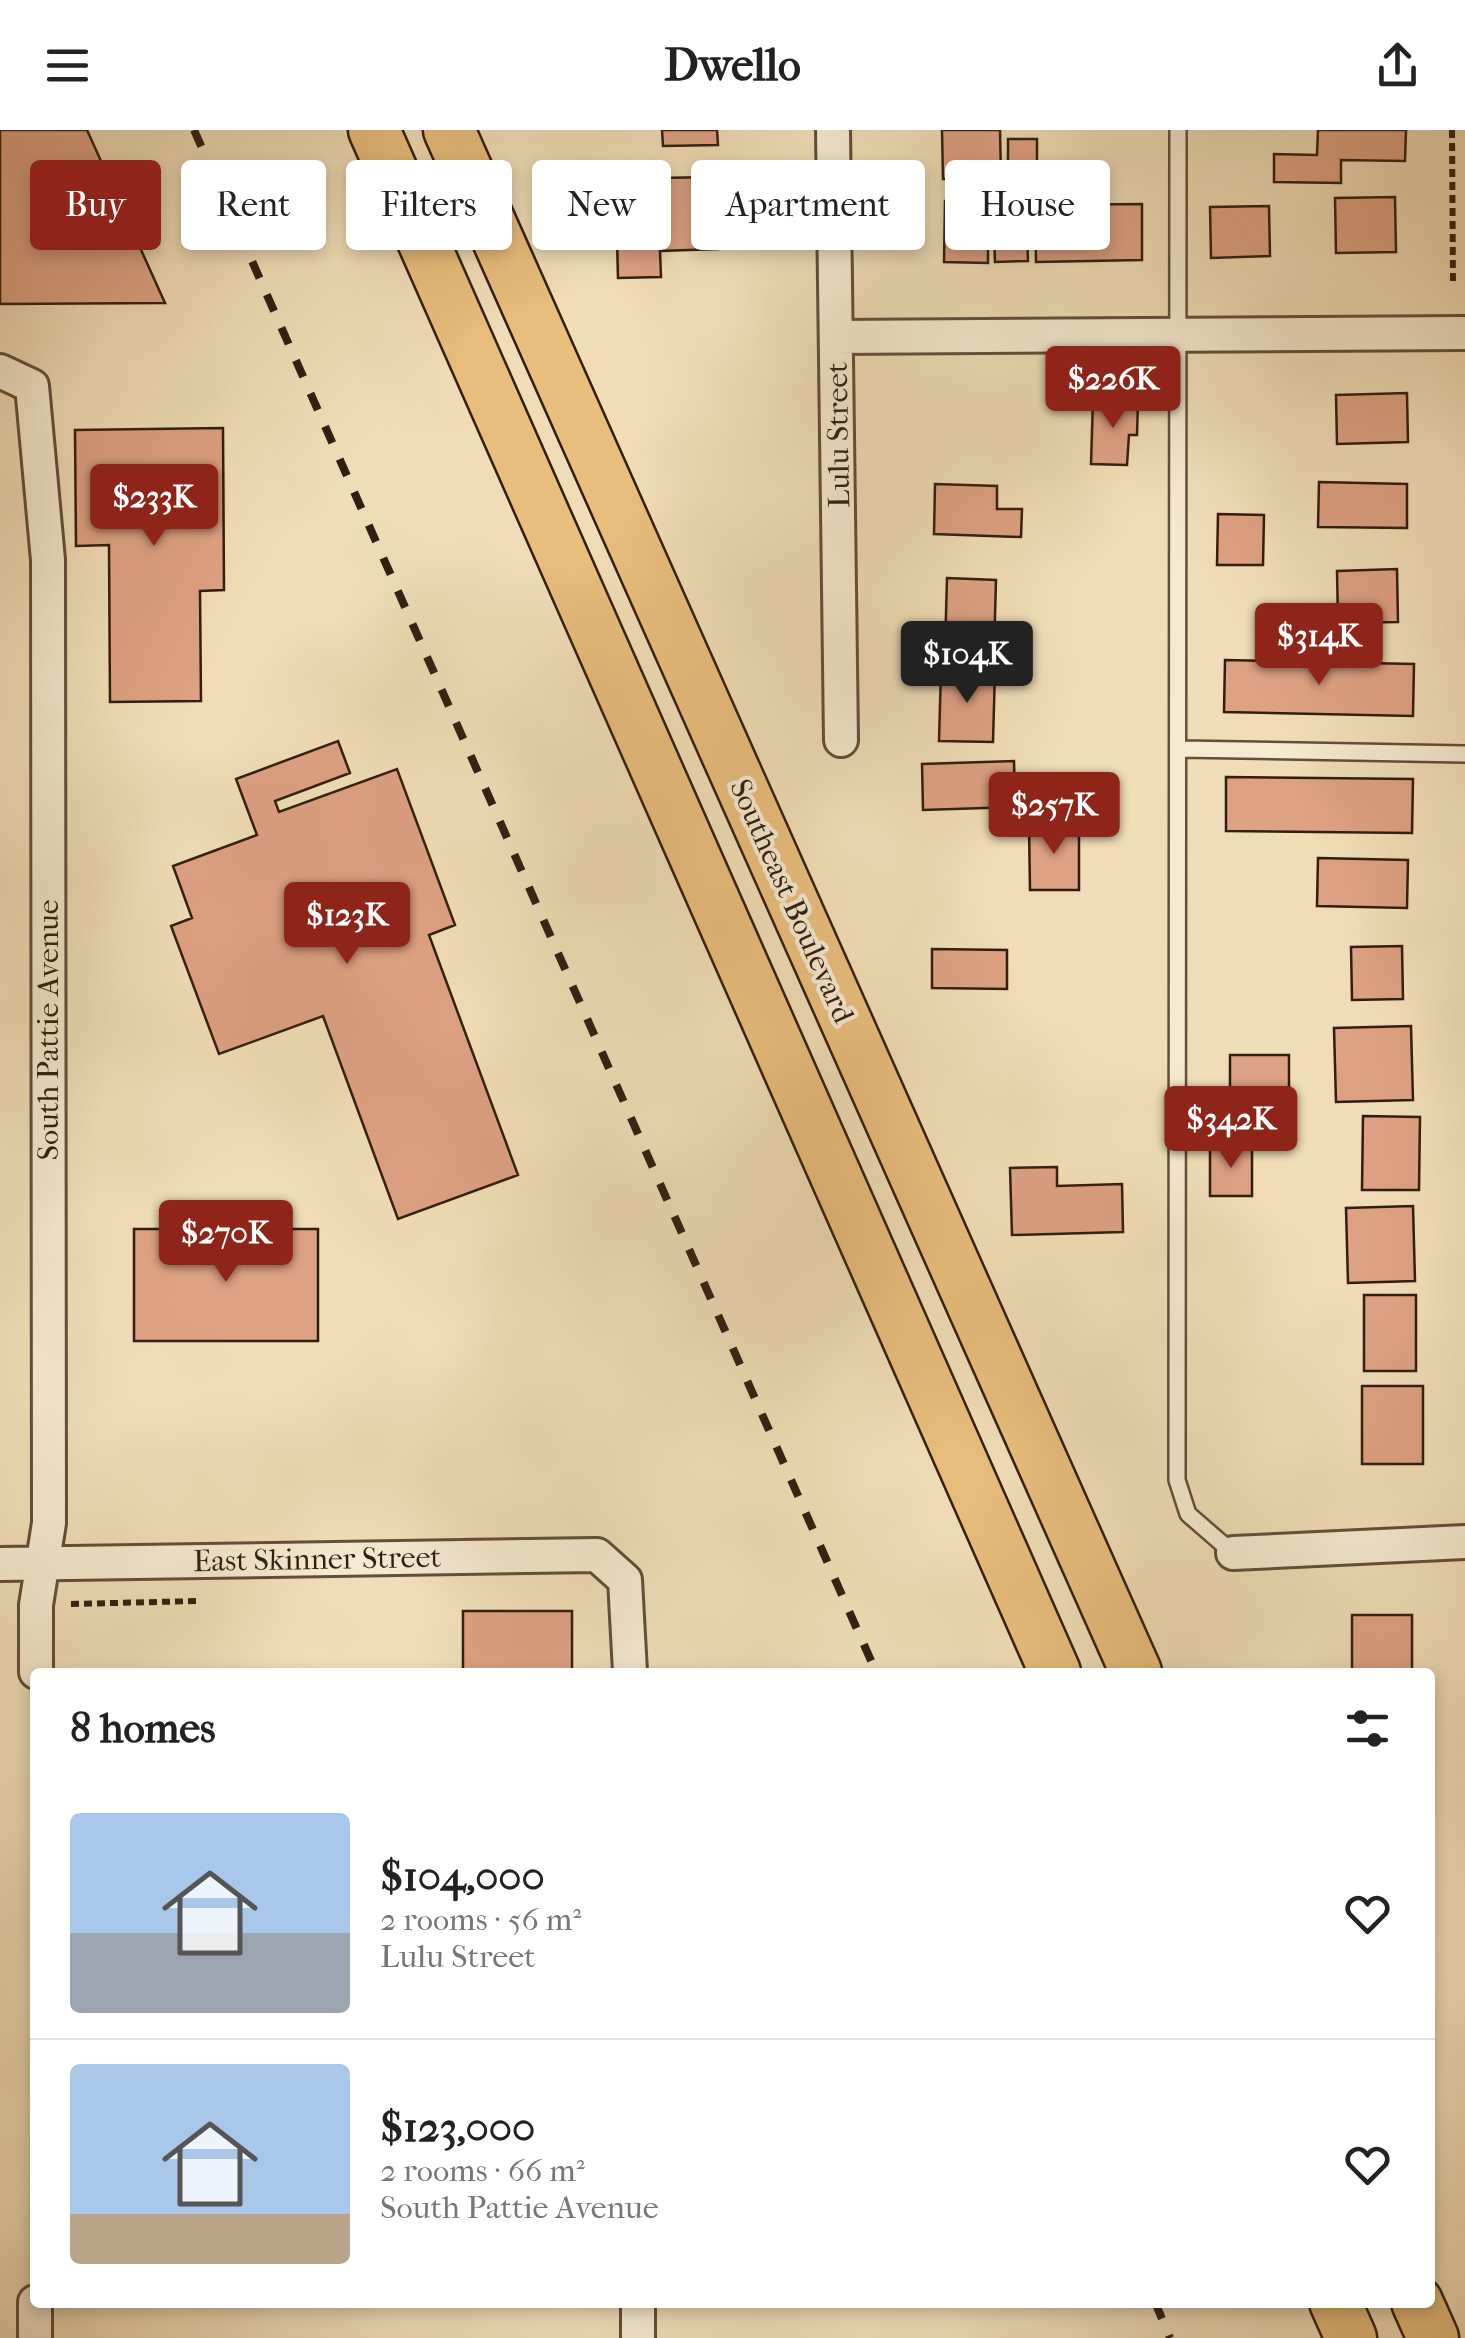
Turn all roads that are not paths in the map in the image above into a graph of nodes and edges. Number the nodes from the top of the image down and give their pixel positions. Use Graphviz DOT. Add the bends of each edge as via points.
graph roads {
  1 [pos="374,130"];
  2 [pos="449,130"];
  3 [pos="832,130"];
  4 [pos="1178,130"];
  5 [pos="1465,333"];
  6 [pos="1181,335"];
  7 [pos="837,337"];
  8 [pos="0,372"];
  9 [pos="841,740"];
  10 [pos="1180,749"];
  11 [pos="1465,754"];
  12 [pos="1465,1542"];
  13 [pos="1233,1552"];
  14 [pos="0,1564"];
  15 [pos="42,1564"];
  16 [pos="36,1668"];
  17 [pos="630,1668"];
  18 [pos="1053,1668"];
  19 [pos="1134,1668"];
  20 [pos="35,2308"];
  21 [pos="638,2308"];
  22 [pos="1338,2308"];
  23 [pos="1420,2308"];
  24 [pos="35,2338"];
  25 [pos="638,2338"];
  26 [pos="1351,2338"];
  27 [pos="1432,2338"];
  1 -- 18 [label="main road"];
  2 -- 19 [label="main road, Southeast Boulevard"];
  3 -- 7 [label="street, Lulu Street"];
  4 -- 6 [label="lane"];
  5 -- 6 [label="street"];
  6 -- 7 [label="street"];
  6 -- 10 [label="lane"];
  7 -- 9 [label="street, Lulu Street"];
  8 -- 15 [label="street, South Pattie Avenue" via="32,386 48,560 49,1523"];
  10 -- 11 [label="lane"];
  10 -- 13 [label="lane" via="1177,1480 1188,1514"];
  12 -- 13 [label="street"];
  14 -- 15 [label="street, East Skinner Street"];
  15 -- 16 [label="street, South Pattie Avenue"];
  15 -- 17 [label="street, East Skinner Street" via="597,1554 625,1580"];
  20 -- 24 [label="street"];
  21 -- 25 [label="street"];
  22 -- 26 [label="main road"];
  23 -- 27 [label="main road"];
}
